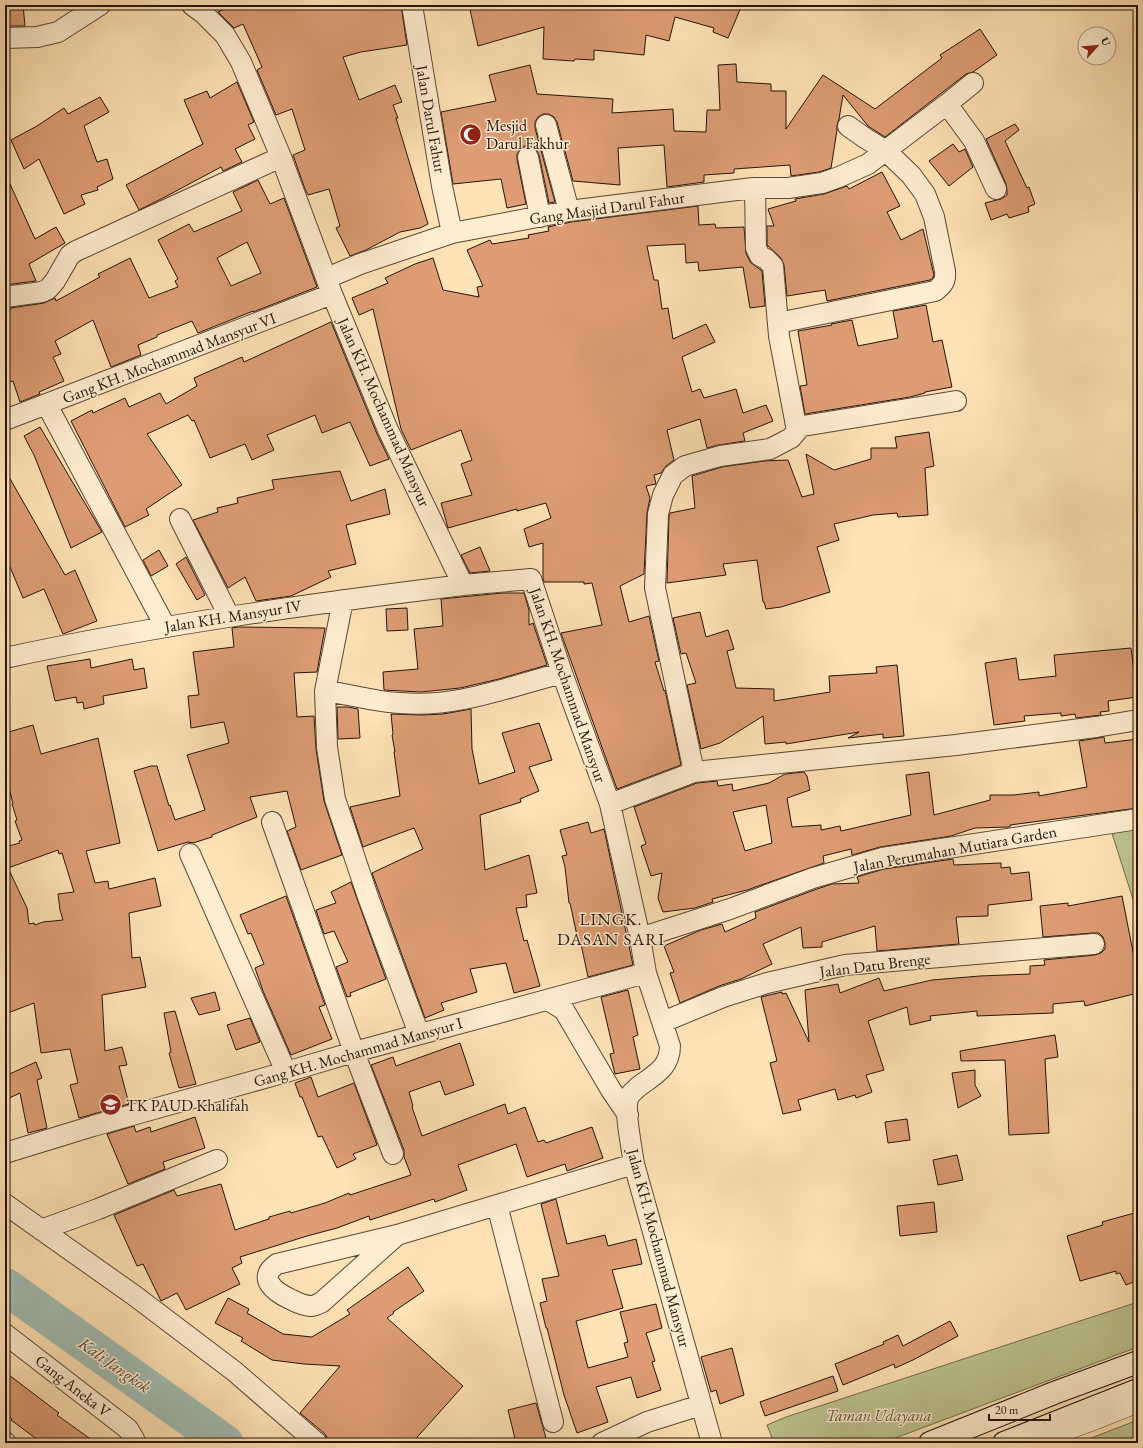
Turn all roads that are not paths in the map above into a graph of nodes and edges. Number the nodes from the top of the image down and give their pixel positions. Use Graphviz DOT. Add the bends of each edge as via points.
graph roads {
  1 [pos="100,5"];
  2 [pos="192,5"];
  3 [pos="412,5"];
  4 [pos="5,38"];
  5 [pos="973,83"];
  6 [pos="947,104"];
  7 [pos="546,125"];
  8 [pos="848,126"];
  9 [pos="886,151"];
  10 [pos="281,156"];
  11 [pos="528,157"];
  12 [pos="755,188"];
  13 [pos="996,189"];
  14 [pos="569,211"];
  15 [pos="540,217"];
  16 [pos="452,234"];
  17 [pos="330,286"];
  18 [pos="5,297"];
  19 [pos="778,323"];
  20 [pos="956,401"];
  21 [pos="47,405"];
  22 [pos="5,420"];
  23 [pos="797,427"];
  24 [pos="180,519"];
  25 [pos="463,585"];
  26 [pos="343,600"];
  27 [pos="229,616"];
  28 [pos="166,626"];
  29 [pos="5,658"];
  30 [pos="562,673"];
  31 [pos="325,691"];
  32 [pos="1138,720"];
  33 [pos="694,772"];
  34 [pos="610,804"];
  35 [pos="1138,819"];
  36 [pos="272,822"];
  37 [pos="190,854"];
  38 [pos="640,938"];
  39 [pos="1094,944"];
  40 [pos="646,973"];
  41 [pos="548,1000"];
  42 [pos="663,1022"];
  43 [pos="419,1034"];
  44 [pos="354,1052"];
  45 [pos="286,1072"];
  46 [pos="628,1115"];
  47 [pos="5,1153"];
  48 [pos="393,1154"];
  49 [pos="217,1160"];
  50 [pos="634,1164"];
  51 [pos="5,1204"];
  52 [pos="497,1205"];
  53 [pos="41,1230"];
  54 [pos="397,1235"];
  55 [pos="5,1334"];
  56 [pos="1138,1362"];
  57 [pos="1138,1390"];
  58 [pos="701,1405"];
  59 [pos="1138,1405"];
  60 [pos="553,1422"];
  61 [pos="135,1443"];
  62 [pos="317,1443"];
  63 [pos="602,1443"];
  64 [pos="712,1443"];
  65 [pos="930,1443"];
  66 [pos="1004,1443"];
  67 [pos="1038,1443"];
  1 -- 4 [label="street" via="58,32 37,37"];
  2 -- 10 [label="street, Jalan KH. Mochammad Mansyur" via="215,24 234,48"];
  3 -- 16 [label="street, Jalan Darul Fahur"];
  5 -- 6 [label="street, Gang Masjid Darul Fahur"];
  6 -- 9 [label="street, Gang Masjid Darul Fahur"];
  6 -- 13 [label="street" via="974,141"];
  7 -- 14 [label="street"];
  8 -- 9 [label="street"];
  9 -- 12 [label="street, Gang Masjid Darul Fahur" via="868,164 822,183 788,188"];
  9 -- 19 [label="street" via="911,175 924,194 934,217 946,278 943,285 935,291"];
  10 -- 17 [label="street, Jalan KH. Mochammad Mansyur"];
  10 -- 18 [label="street" via="76,251 70,255 52,286 42,292"];
  11 -- 15 [label="street"];
  12 -- 14 [label="street, Gang Masjid Darul Fahur"];
  12 -- 19 [label="street" via="756,248 760,256 773,266"];
  14 -- 15 [label="street, Gang Masjid Darul Fahur"];
  15 -- 16 [label="street, Gang Masjid Darul Fahur"];
  16 -- 17 [label="street, Gang Masjid Darul Fahur" via="360,264"];
  17 -- 21 [label="street, Gang KH. Mochammad Mansyur VI"];
  17 -- 25 [label="street, Jalan KH. Mochammad Mansyur" via="388,430"];
  19 -- 23 [label="street"];
  20 -- 23 [label="street"];
  21 -- 22 [label="street, Gang KH. Mochammad Mansyur VI"];
  21 -- 28 [label="street"];
  23 -- 33 [label="street" via="791,438 770,449 720,456 685,466 672,474 663,495 658,514 655,588"];
  24 -- 27 [label="street"];
  25 -- 26 [label="street, Jalan KH. Mansyur IV"];
  25 -- 30 [label="street, Jalan KH. Mochammad Mansyur" via="531,579"];
  26 -- 27 [label="street, Jalan KH. Mansyur IV"];
  26 -- 31 [label="street"];
  27 -- 28 [label="street, Jalan KH. Mansyur IV"];
  28 -- 29 [label="street, Jalan KH. Mansyur IV"];
  30 -- 31 [label="street" via="454,702 390,702"];
  30 -- 34 [label="street, Jalan KH. Mochammad Mansyur"];
  31 -- 43 [label="street" via="327,747 335,798"];
  32 -- 33 [label="street" via="956,746"];
  33 -- 34 [label="street"];
  34 -- 38 [label="street, Jalan KH. Mochammad Mansyur"];
  35 -- 38 [label="street, Jalan Perumahan Mutiara Garden" via="882,858 813,878"];
  36 -- 44 [label="street"];
  37 -- 45 [label="street"];
  38 -- 40 [label="street, Jalan KH. Mochammad Mansyur"];
  39 -- 42 [label="street, Jalan Datu Brenge" via="845,965 767,983 723,997"];
  40 -- 41 [label="street, Gang KH. Mochammad Mansyur I"];
  40 -- 42 [label="street, Jalan KH. Mochammad Mansyur"];
  41 -- 43 [label="street, Gang KH. Mochammad Mansyur I"];
  41 -- 46 [label="street" via="564,1010"];
  42 -- 46 [label="street, Jalan KH. Mochammad Mansyur" via="670,1046 669,1057 663,1067 629,1095"];
  43 -- 44 [label="street, Gang KH. Mochammad Mansyur I"];
  44 -- 45 [label="street, Gang KH. Mochammad Mansyur I"];
  44 -- 48 [label="street"];
  45 -- 47 [label="street, Gang KH. Mochammad Mansyur I"];
  46 -- 50 [label="street, Jalan KH. Mochammad Mansyur"];
  49 -- 53 [label="street"];
  50 -- 52 [label="street"];
  50 -- 58 [label="street, Jalan KH. Mochammad Mansyur"];
  51 -- 53 [label="street"];
  52 -- 54 [label="street"];
  52 -- 60 [label="street"];
  53 -- 62 [label="street" via="135,1296 234,1371"];
  54 -- 54 [label="street" via="322,1302 315,1305 299,1303 278,1293 269,1283 268,1275 271,1268 277,1264"];
  55 -- 61 [label="street, Gang Aneka V" via="128,1429"];
  56 -- 65 [label="main road"];
  57 -- 66 [label="main road"];
  58 -- 63 [label="street" via="647,1422"];
  58 -- 64 [label="street, Jalan KH. Mochammad Mansyur"];
  59 -- 67 [label="street"];
}
